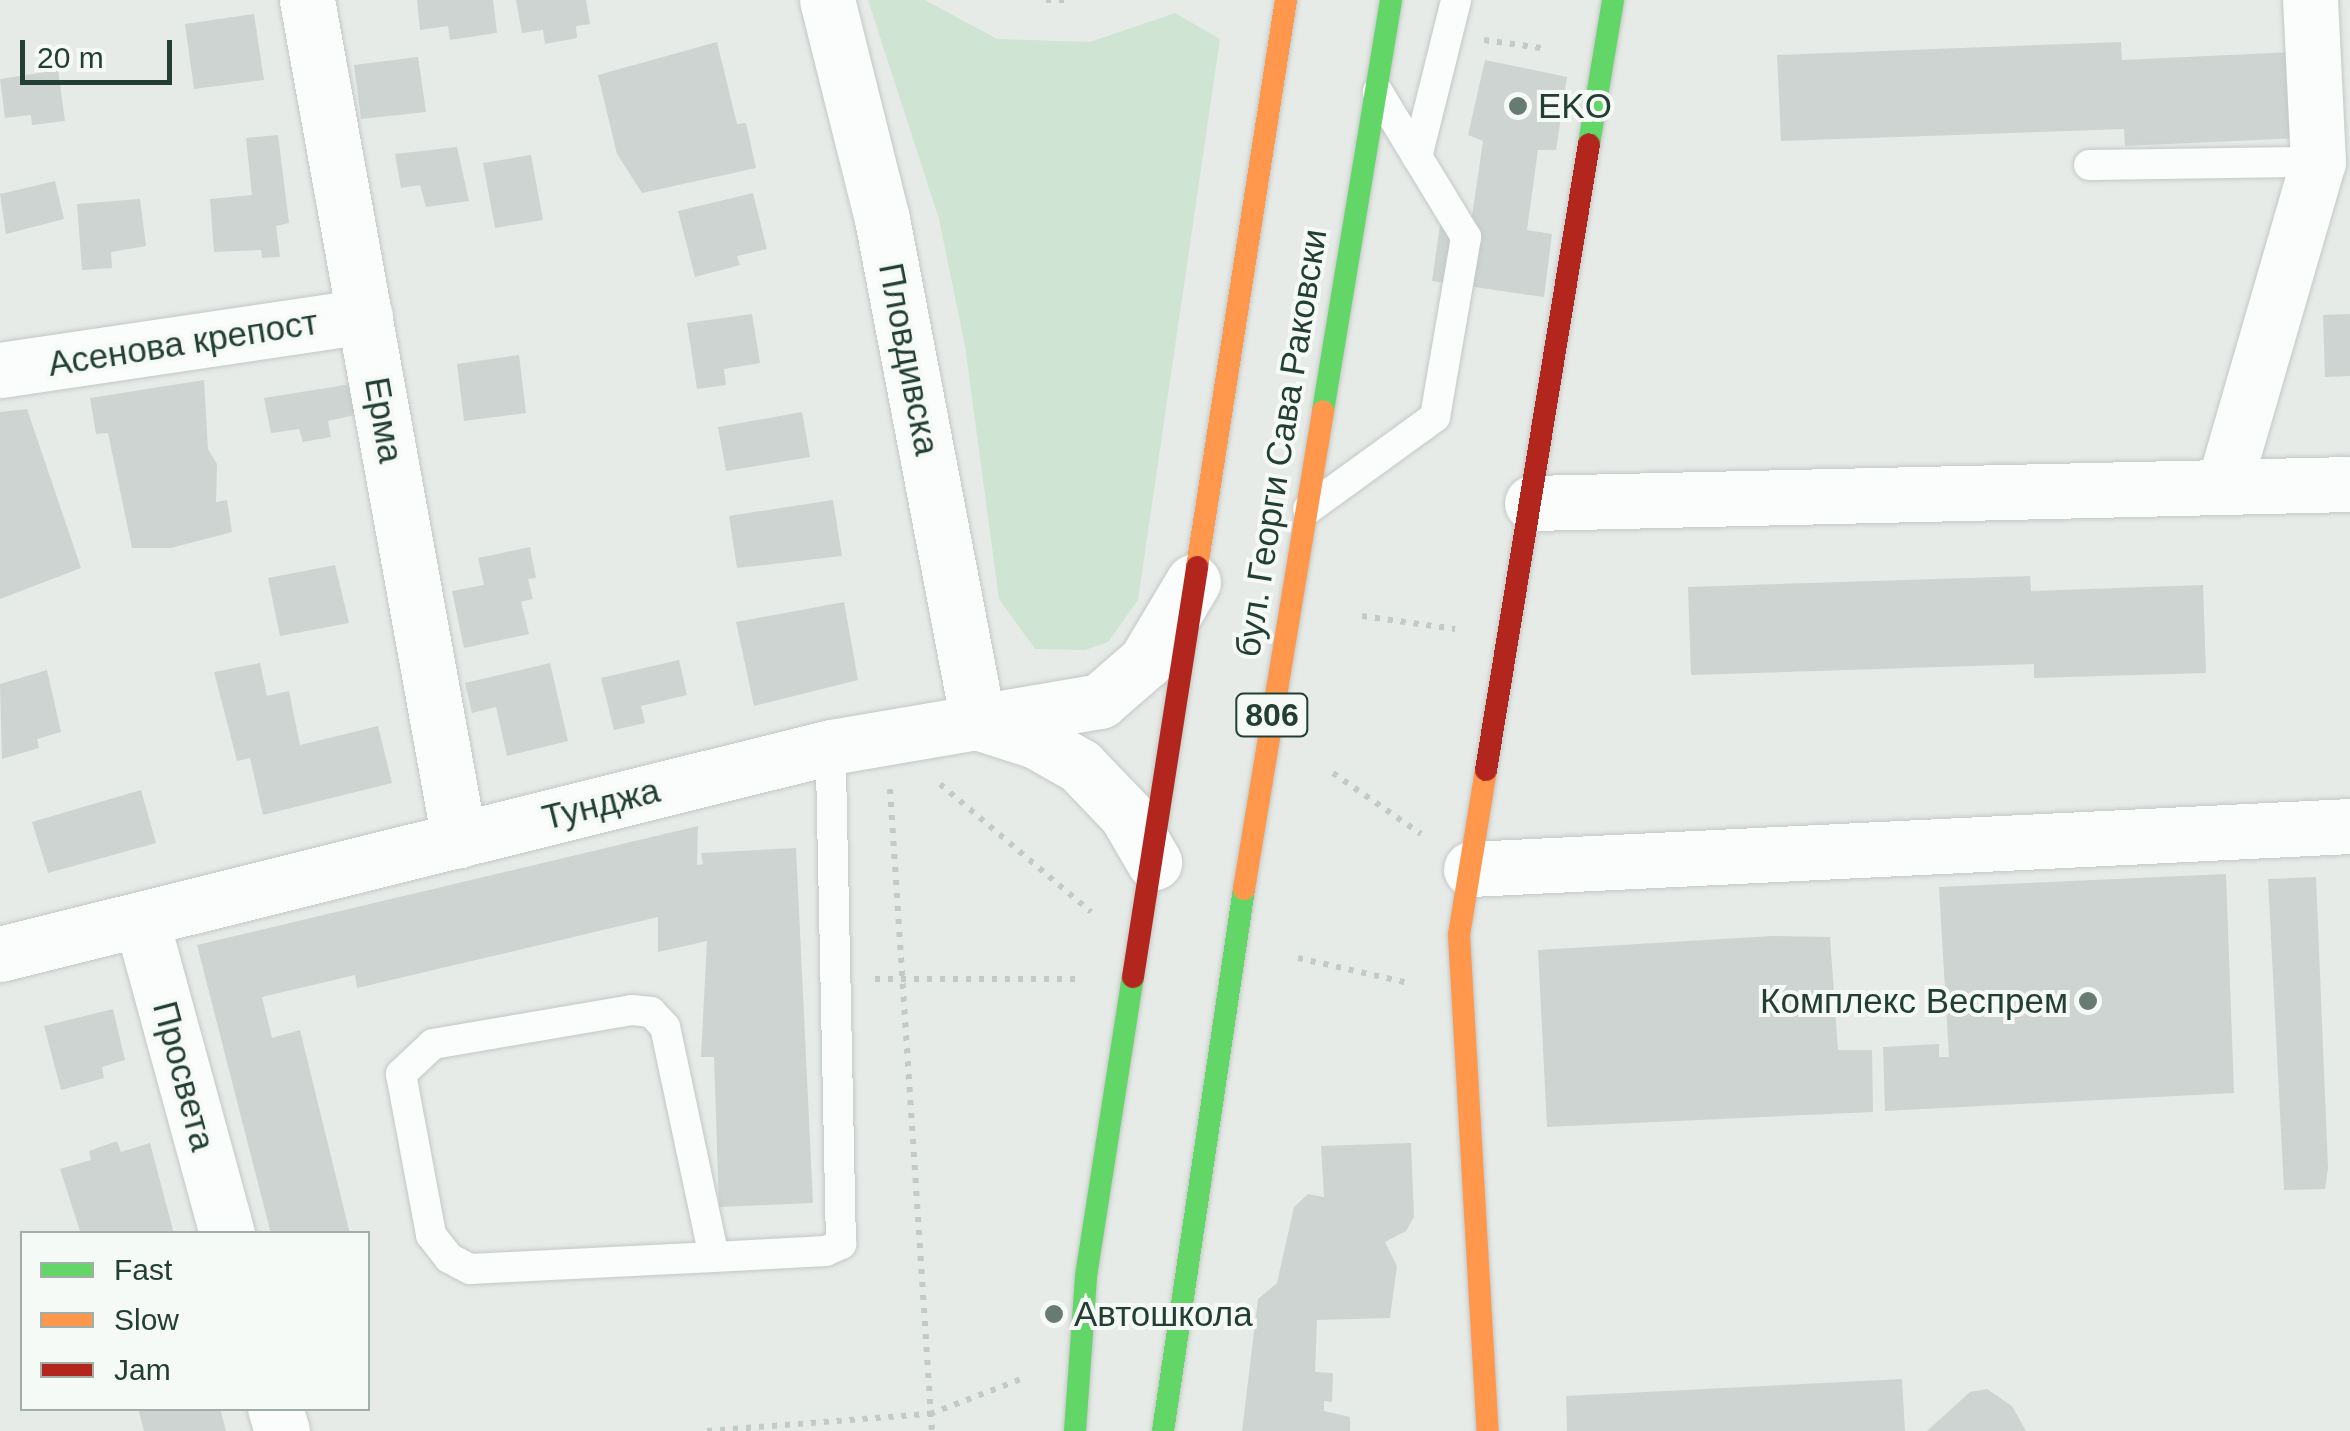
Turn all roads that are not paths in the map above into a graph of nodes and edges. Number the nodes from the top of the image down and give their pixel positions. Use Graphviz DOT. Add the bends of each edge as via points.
graph roads {
  1 [pos="307,0"];
  2 [pos="827,0"];
  3 [pos="1286,0"];
  4 [pos="1391,0"];
  5 [pos="1456,0"];
  6 [pos="1613,0"];
  7 [pos="2310,0"];
  8 [pos="1376,88"];
  9 [pos="1417,157"];
  10 [pos="2318,162"];
  11 [pos="2089,165"];
  12 [pos="365,316"];
  13 [pos="0,370"];
  14 [pos="2350,484"];
  15 [pos="2224,485"];
  16 [pos="1532,504"];
  17 [pos="1305,510"];
  18 [pos="1193,582"];
  19 [pos="978,722"];
  20 [pos="831,747"];
  21 [pos="2350,826"];
  22 [pos="459,840"];
  23 [pos="1154,862"];
  24 [pos="1471,869"];
  25 [pos="141,919"];
  26 [pos="0,954"];
  27 [pos="227,1231"];
  28 [pos="714,1257"];
  29 [pos="1075,1431"];
  30 [pos="1163,1431"];
  31 [pos="1488,1431"];
  1 -- 12 [label="street, Ерма"];
  2 -- 19 [label="street, Пловдивска" via="882,219"];
  3 -- 18 [label="main road, бул. Георги Сава Раковски"];
  4 -- 8 [label="main road, бул. Георги Сава Раковски / 806"];
  5 -- 9 [label="lane"];
  6 -- 16 [label="main road"];
  7 -- 10 [label="street"];
  8 -- 9 [label="lane"];
  8 -- 17 [label="main road, бул. Георги Сава Раковски / 806"];
  9 -- 17 [label="lane" via="1466,237 1435,417"];
  10 -- 11 [label="lane"];
  10 -- 15 [label="street"];
  12 -- 13 [label="street, Асенова крепост"];
  12 -- 22 [label="street, Ерма"];
  14 -- 15 [label="street"];
  15 -- 16 [label="street"];
  16 -- 24 [label="main road"];
  17 -- 30 [label="main road, бул. Георги Сава Раковски / 806"];
  18 -- 19 [label="street" via="1146,660 1100,702"];
  18 -- 23 [label="main road, бул. Георги Сава Раковски"];
  19 -- 20 [label="street, Тунджа"];
  19 -- 23 [label="street, Тунджа" via="1036,741 1080,766 1126,814"];
  20 -- 22 [label="street, Тунджа"];
  20 -- 28 [label="lane" via="840,1244 826,1251"];
  21 -- 24 [label="street"];
  22 -- 25 [label="street, Тунджа"];
  23 -- 29 [label="main road, бул. Георги Сава Раковски" via="1086,1276"];
  24 -- 31 [label="main road" via="1460,934"];
  25 -- 26 [label="street, Тунджа"];
  25 -- 27 [label="street, Просвета"];
  28 -- 28 [label="lane" via="665,1027 650,1012 433,1044 401,1074 431,1235 449,1258 470,1269"];
}
